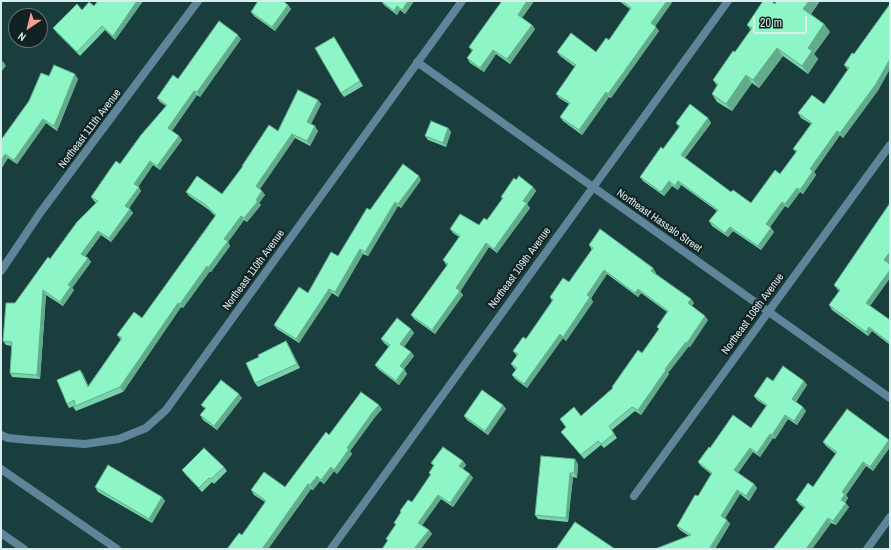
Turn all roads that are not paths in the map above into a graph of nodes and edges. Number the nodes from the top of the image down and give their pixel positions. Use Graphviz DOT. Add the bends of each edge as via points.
graph roads {
  1 [pos="198,1"];
  2 [pos="462,1"];
  3 [pos="728,1"];
  4 [pos="417,62"];
  5 [pos="890,145"];
  6 [pos="592,187"];
  7 [pos="1,271"];
  8 [pos="769,311"];
  9 [pos="890,398"];
  10 [pos="1,435"];
  11 [pos="1,469"];
  12 [pos="634,496"];
  13 [pos="890,517"];
  14 [pos="1,533"];
  15 [pos="24,549"];
  16 [pos="117,549"];
  17 [pos="331,549"];
  18 [pos="867,549"];
  1 -- 7 [label="street, Northeast 111th Avenue" via="40,214"];
  2 -- 4 [label="street, Northeast 110th Avenue"];
  3 -- 6 [label="street, Northeast 109th Avenue"];
  4 -- 6 [label="street, Northeast Hassalo Street"];
  4 -- 10 [label="street, Northeast 110th Avenue" via="166,410 146,428 119,440 85,444 8,438"];
  5 -- 8 [label="street, Northeast 108th Avenue"];
  6 -- 8 [label="street, Northeast Hassalo Street"];
  6 -- 17 [label="street, Northeast 109th Avenue"];
  8 -- 9 [label="street, Northeast Hassalo Street"];
  8 -- 12 [label="street, Northeast 108th Avenue"];
  11 -- 16 [label="street"];
  13 -- 18 [label="street"];
  14 -- 15 [label="street"];
}
